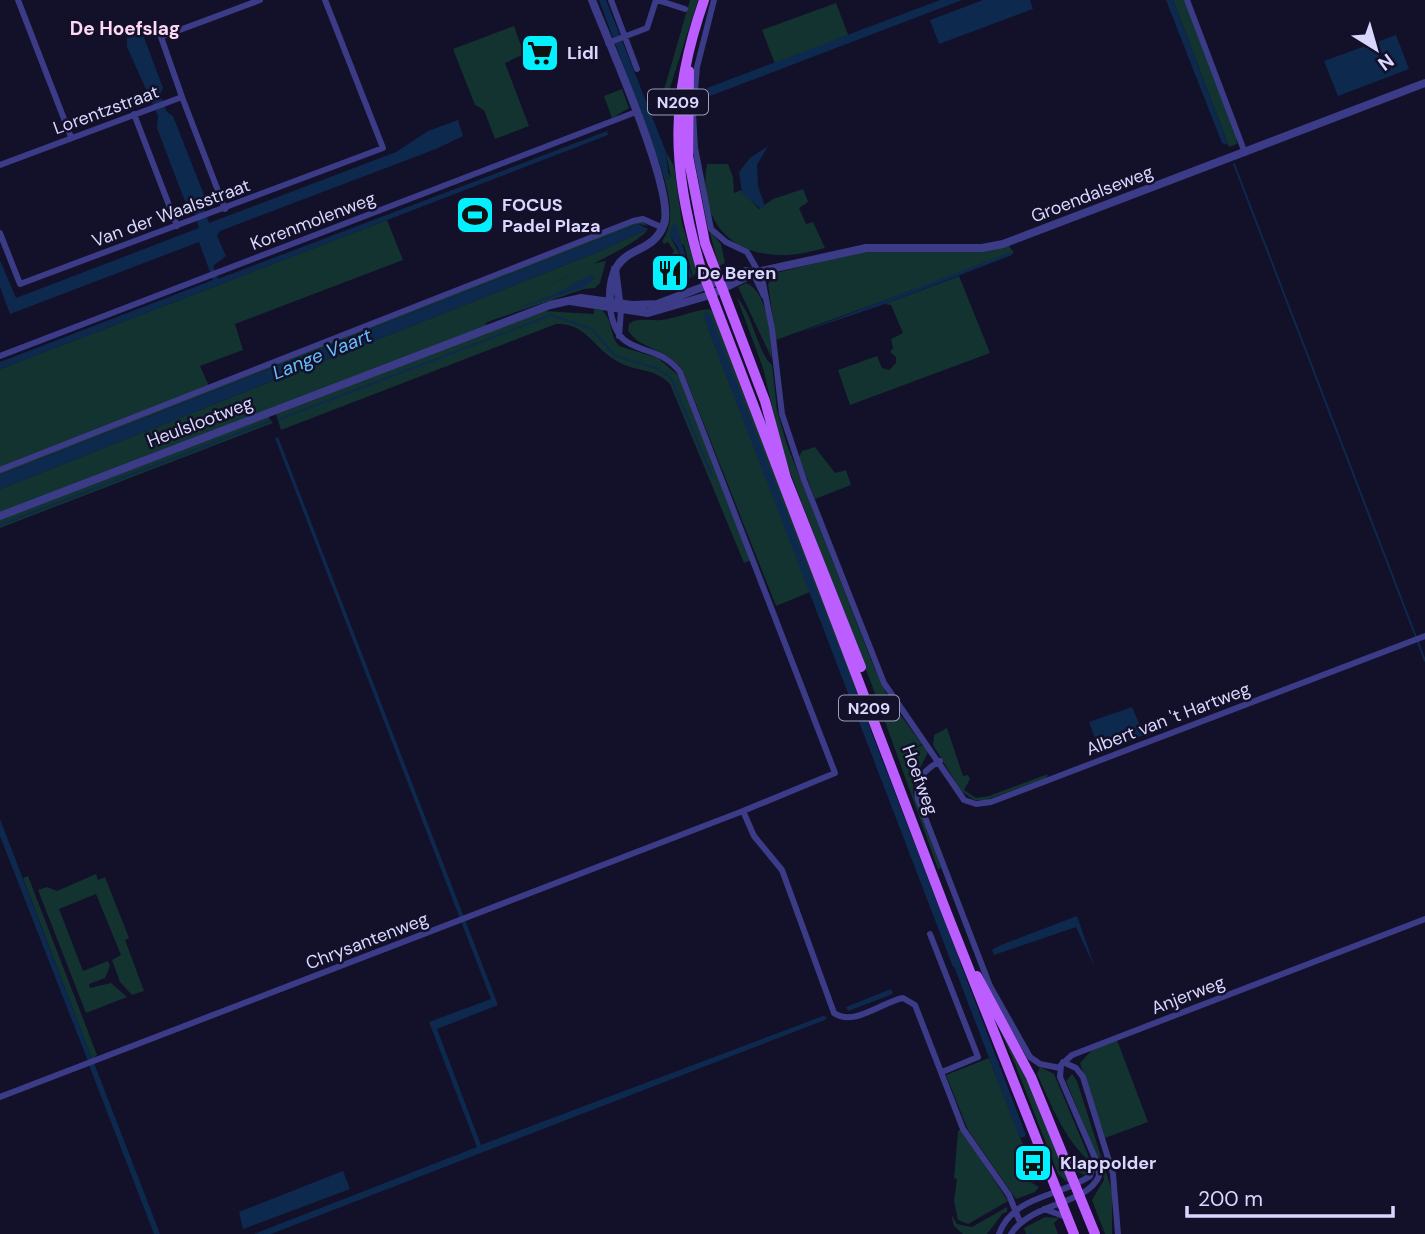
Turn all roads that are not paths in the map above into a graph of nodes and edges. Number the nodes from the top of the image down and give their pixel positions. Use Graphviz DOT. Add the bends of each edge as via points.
graph roads {
  1 [pos="19,0"];
  2 [pos="260,0"];
  3 [pos="325,0"];
  4 [pos="592,0"];
  5 [pos="611,0"];
  6 [pos="656,0"];
  7 [pos="704,0"];
  8 [pos="714,0"];
  9 [pos="1187,0"];
  10 [pos="685,9"];
  11 [pos="623,37"];
  12 [pos="611,42"];
  13 [pos="691,46"];
  14 [pos="637,69"];
  15 [pos="1425,83"];
  16 [pos="182,97"];
  17 [pos="636,112"];
  18 [pos="134,114"];
  19 [pos="71,137"];
  20 [pos="1245,153"];
  21 [pos="0,164"];
  22 [pos="225,209"];
  23 [pos="177,226"];
  24 [pos="663,228"];
  25 [pos="0,233"];
  26 [pos="615,269"];
  27 [pos="757,272"];
  28 [pos="721,285"];
  29 [pos="708,290"];
  30 [pos="609,305"];
  31 [pos="620,307"];
  32 [pos="619,336"];
  33 [pos="0,356"];
  34 [pos="0,470"];
  35 [pos="0,516"];
  36 [pos="1424,636"];
  37 [pos="940,761"];
  38 [pos="743,811"];
  39 [pos="1425,919"];
  40 [pos="930,934"];
  41 [pos="1061,1065"];
  42 [pos="942,1072"];
  43 [pos="0,1097"];
  44 [pos="1077,1189"];
  45 [pos="1059,1196"];
  46 [pos="1042,1209"];
  47 [pos="1016,1210"];
  48 [pos="1068,1219"];
  49 [pos="1020,1222"];
  50 [pos="999,1234"];
  51 [pos="1011,1234"];
  52 [pos="1074,1234"];
  53 [pos="1095,1234"];
  54 [pos="1118,1234"];
  1 -- 19 [label="street"];
  2 -- 16 [label="street, Lorentzstraat" via="161,37"];
  3 -- 22 [label="street, Van der Waalsstraat" via="383,148"];
  4 -- 12 [label="street"];
  5 -- 11 [label="street"];
  6 -- 10 [label="street"];
  6 -- 11 [label="street" via="647,28"];
  7 -- 13 [label="main road, N209"];
  8 -- 27 [label="street" via="696,67 695,148 711,229 747,252"];
  9 -- 20 [label="street"];
  11 -- 12 [label="street"];
  11 -- 14 [label="street"];
  12 -- 17 [label="street"];
  13 -- 28 [label="main road, N209" via="688,156 705,243"];
  13 -- 29 [label="main road, N209" via="678,100 678,159 692,238"];
  15 -- 20 [label="street, Groendalseweg"];
  16 -- 18 [label="street, Lorentzstraat"];
  16 -- 22 [label="street"];
  17 -- 24 [label="street" via="665,201"];
  17 -- 33 [label="street, Korenmolenweg"];
  18 -- 19 [label="street, Lorentzstraat"];
  18 -- 23 [label="street"];
  19 -- 21 [label="street, Lorentzstraat"];
  20 -- 27 [label="street, Groendalseweg" via="1003,244 866,248"];
  22 -- 23 [label="street, Van der Waalsstraat"];
  23 -- 25 [label="street, Van der Waalsstraat" via="20,284"];
  24 -- 26 [label="street" via="621,259"];
  24 -- 34 [label="street" via="643,219 633,221"];
  26 -- 30 [label="street"];
  26 -- 31 [label="street"];
  27 -- 28 [label="street, Groendalseweg"];
  27 -- 37 [label="street, Hoefweg" via="772,329 780,404 793,452 884,683"];
  28 -- 29 [label="street, Groendalseweg"];
  28 -- 44 [label="main road, Hoefweg / N209" via="765,401 786,478 976,975 1031,1077"];
  29 -- 31 [label="street, Heulslootweg" via="648,313"];
  29 -- 45 [label="main road, Hoefweg / N209"];
  30 -- 31 [label="street, Heulslootweg"];
  30 -- 32 [label="street"];
  30 -- 35 [label="street, Heulslootweg" via="581,298 529,313"];
  31 -- 32 [label="street"];
  32 -- 38 [label="street" via="662,356 680,372 835,773"];
  36 -- 37 [label="street, Albert van 't Hartweg" via="982,805 964,800"];
  37 -- 41 [label="street, Hoefweg" via="919,780 918,799 981,965 1030,1057 1037,1063"];
  38 -- 42 [label="street" via="754,836 782,870 834,1013 851,1018 908,999 919,1010"];
  38 -- 43 [label="street, Chrysantenweg"];
  39 -- 41 [label="street, Anjerweg" via="1083,1050"];
  40 -- 42 [label="street" via="978,1057"];
  41 -- 44 [label="street" via="1063,1085 1099,1170 1098,1181"];
  41 -- 54 [label="street, Hoefweg" via="1076,1068 1083,1077 1113,1174"];
  42 -- 47 [label="street" via="963,1129"];
  44 -- 45 [label="street"];
  44 -- 53 [label="main road, Hoefweg / N209"];
  45 -- 46 [label="street"];
  45 -- 47 [label="street"];
  45 -- 48 [label="main road, Hoefweg / N209"];
  46 -- 48 [label="street"];
  46 -- 49 [label="street"];
  47 -- 49 [label="street"];
  47 -- 50 [label="street"];
  48 -- 52 [label="main road, Hoefweg / N209"];
  49 -- 51 [label="street"];
}
